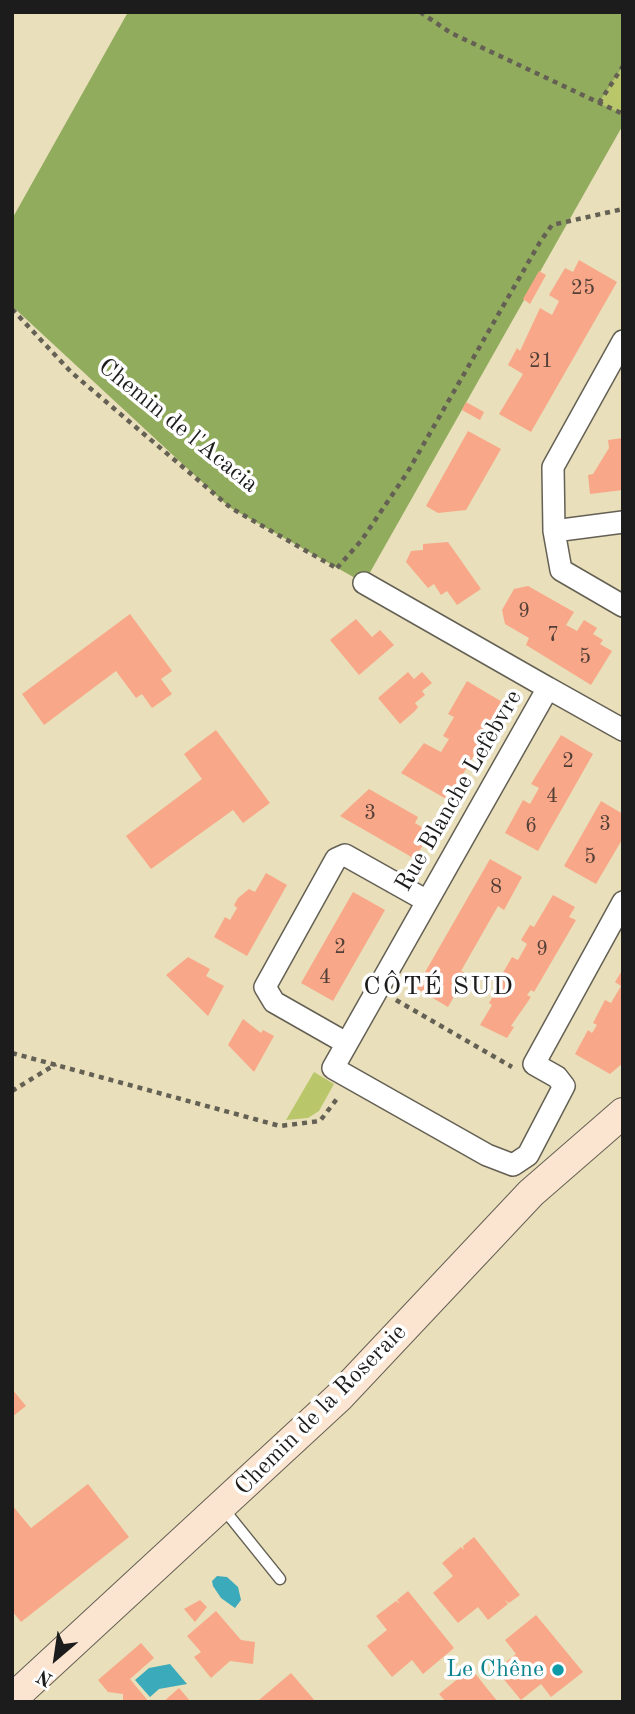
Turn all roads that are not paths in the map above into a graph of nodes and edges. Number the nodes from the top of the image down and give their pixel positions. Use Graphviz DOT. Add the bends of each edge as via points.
graph roads {
  1 [pos="623,341"];
  2 [pos="623,522"];
  3 [pos="554,531"];
  4 [pos="364,583"];
  5 [pos="623,606"];
  6 [pos="548,688"];
  7 [pos="623,730"];
  8 [pos="427,901"];
  9 [pos="623,902"];
  10 [pos="346,1043"];
  11 [pos="623,1113"];
  12 [pos="222,1507"];
  13 [pos="280,1579"];
  14 [pos="12,1699"];
  1 -- 3 [label="street" via="553,467"];
  2 -- 3 [label="street"];
  3 -- 5 [label="street" via="561,570"];
  4 -- 6 [label="street, Rue Blanche Lefèbvre"];
  6 -- 7 [label="street"];
  6 -- 8 [label="street, Rue Blanche Lefèbvre"];
  8 -- 10 [label="street, Rue Blanche Lefèbvre"];
  8 -- 10 [label="street" via="345,855 336,859 265,987 274,1002"];
  9 -- 10 [label="street, Rue Blanche Lefèbvre" via="534,1064 564,1086 528,1155 513,1165 487,1156 332,1068"];
  11 -- 12 [label="street, Chemin de la Roseraie" via="531,1193 339,1397"];
  12 -- 13 [label="lane"];
  12 -- 14 [label="street, Chemin de la Roseraie"];
}
